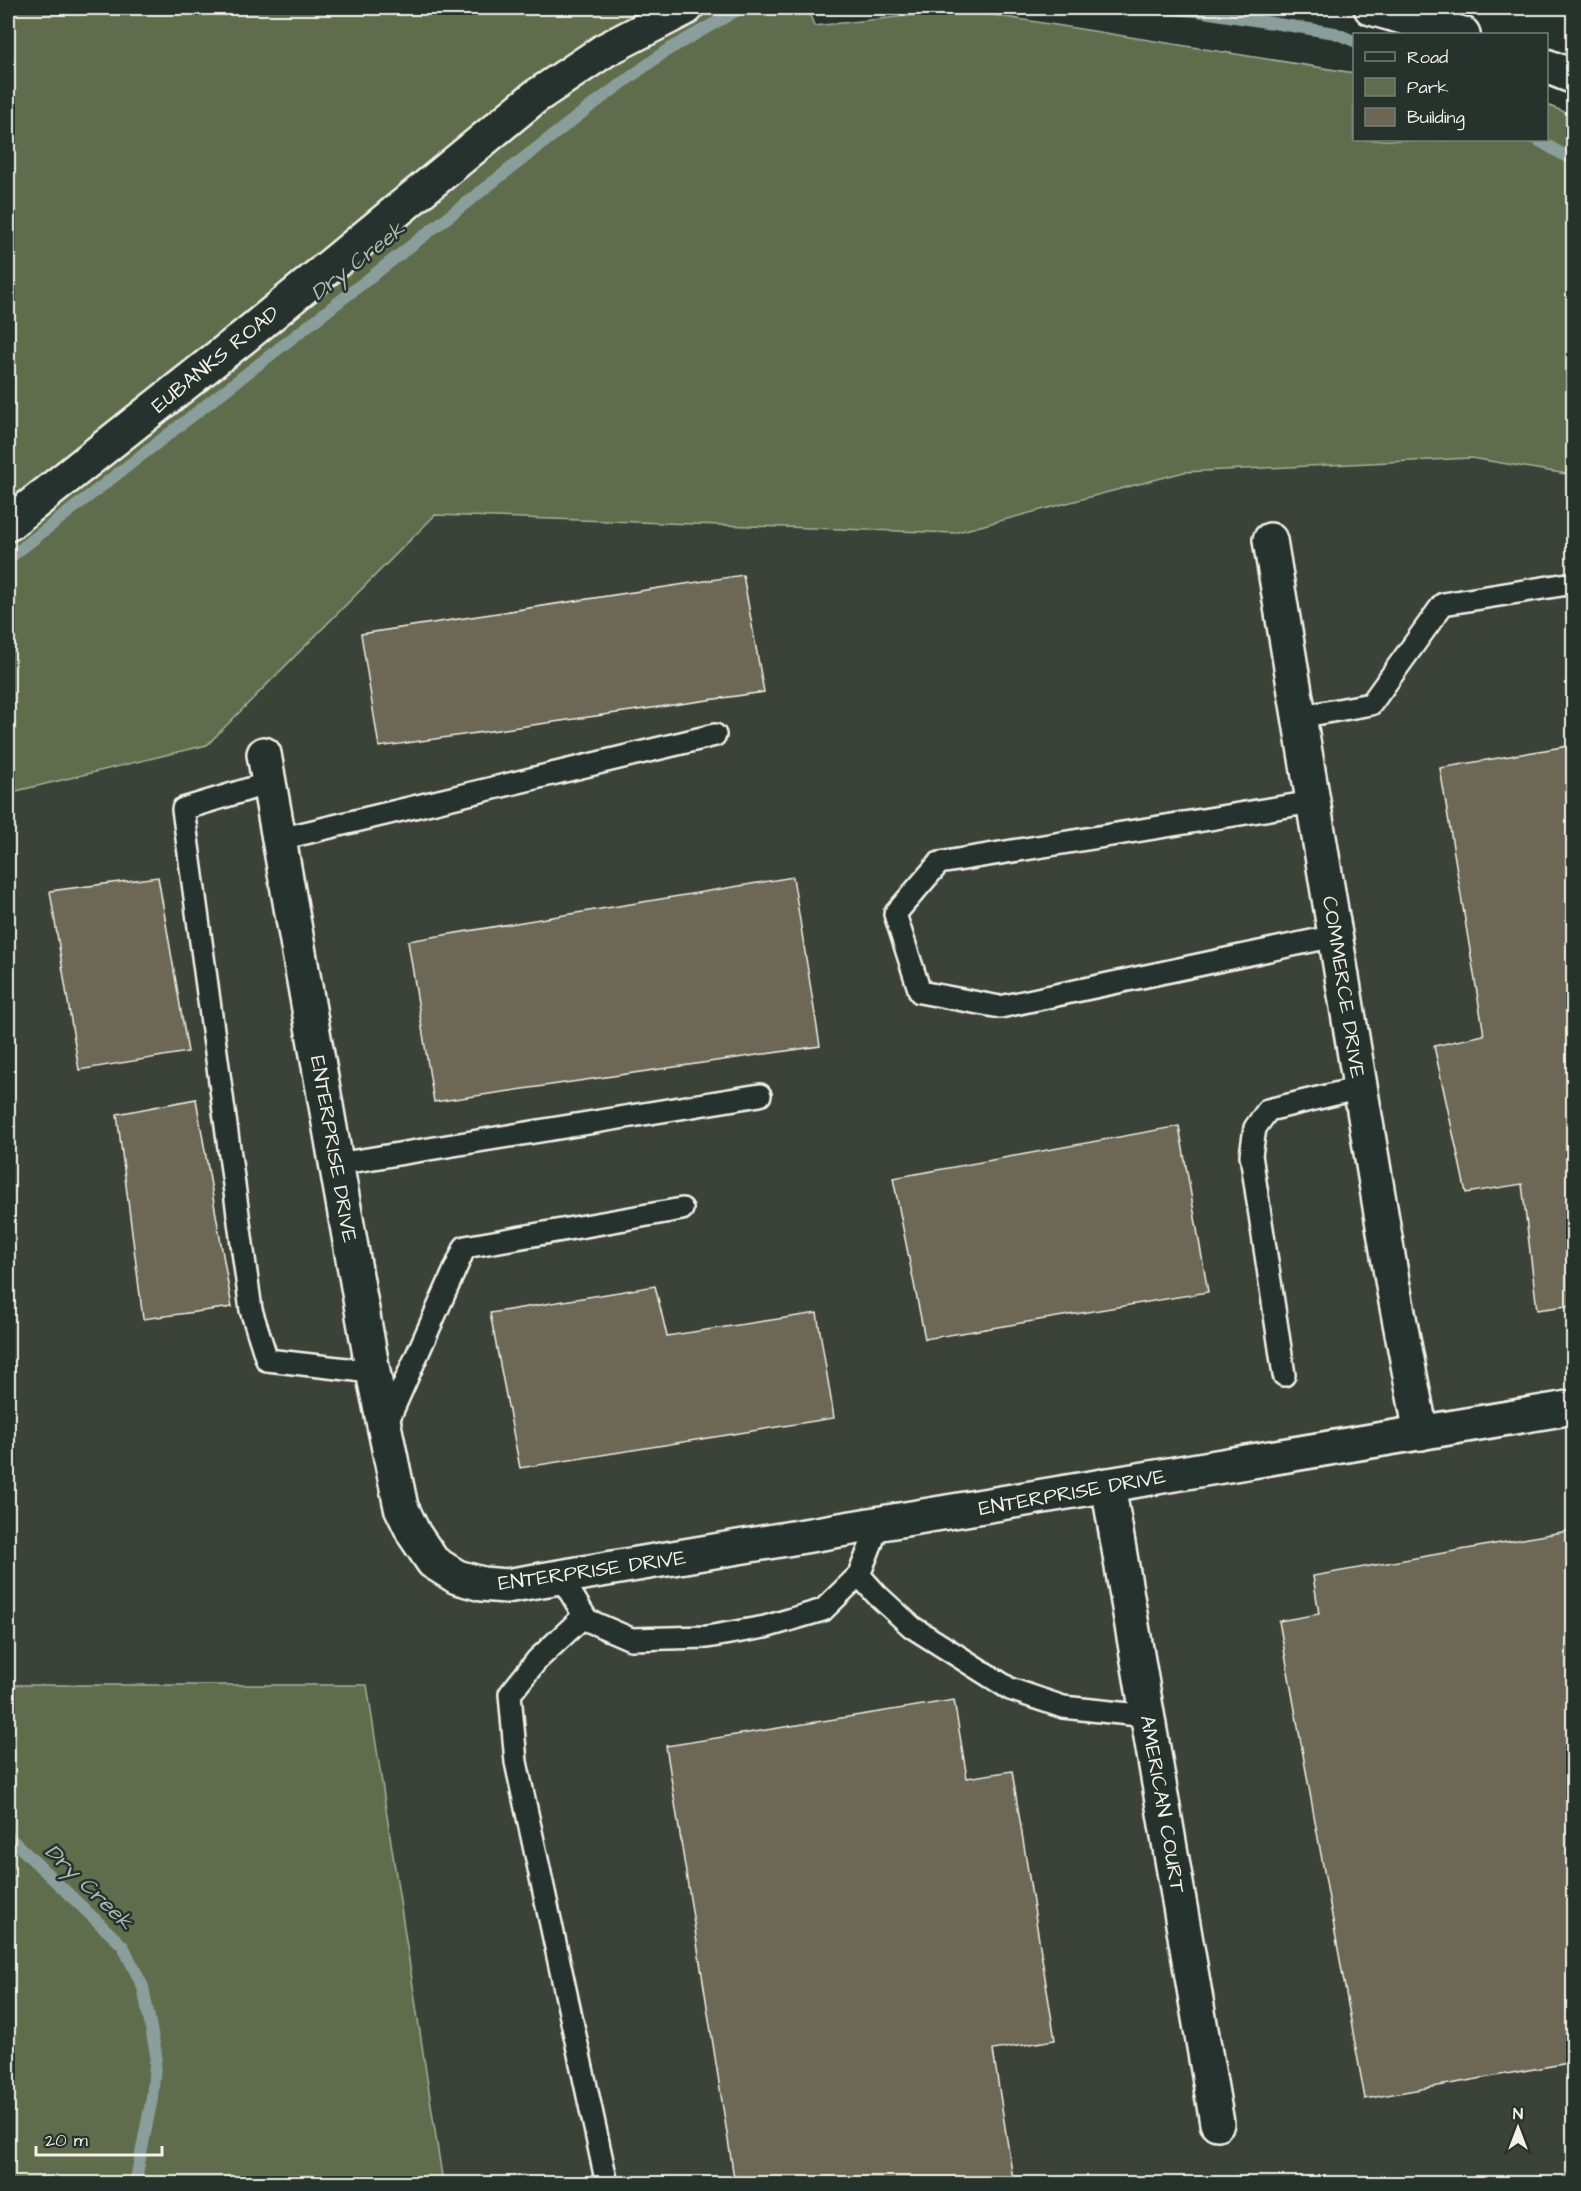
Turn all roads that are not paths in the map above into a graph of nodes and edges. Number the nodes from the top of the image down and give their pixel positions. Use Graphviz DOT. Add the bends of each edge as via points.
graph roads {
  1 [pos="686,8"];
  2 [pos="1371,8"];
  3 [pos="1459,33"];
  4 [pos="1548,67"];
  5 [pos="1574,77"];
  6 [pos="8,524"];
  7 [pos="1269,540"];
  8 [pos="1574,583"];
  9 [pos="1299,717"];
  10 [pos="715,735"];
  11 [pos="267,769"];
  12 [pos="1313,801"];
  13 [pos="280,839"];
  14 [pos="1335,936"];
  15 [pos="1360,1088"];
  16 [pos="760,1095"];
  17 [pos="337,1164"];
  18 [pos="682,1209"];
  19 [pos="373,1372"];
  20 [pos="1284,1375"];
  21 [pos="1574,1407"];
  22 [pos="384,1428"];
  23 [pos="1421,1433"];
  24 [pos="1108,1485"];
  25 [pos="879,1524"];
  26 [pos="859,1575"];
  27 [pos="561,1577"];
  28 [pos="585,1616"];
  29 [pos="1148,1716"];
  30 [pos="1217,2123"];
  31 [pos="607,2184"];
  1 -- 6 [label="street, EUBANKS ROAD" via="605,50 535,97 245,336"];
  2 -- 3 [label="street"];
  4 -- 5 [label="street"];
  7 -- 9 [label="street, COMMERCE DRIVE"];
  8 -- 9 [label="lane" via="1443,604 1371,704"];
  9 -- 12 [label="street, COMMERCE DRIVE"];
  10 -- 13 [label="lane"];
  11 -- 13 [label="street, ENTERPRISE DRIVE"];
  11 -- 19 [label="lane" via="183,808 251,1310 267,1360"];
  12 -- 14 [label="street, COMMERCE DRIVE"];
  12 -- 14 [label="lane" via="939,863 895,914 920,992 1000,1007"];
  13 -- 17 [label="street, ENTERPRISE DRIVE"];
  14 -- 15 [label="street, COMMERCE DRIVE"];
  15 -- 20 [label="lane" via="1268,1110 1255,1128 1251,1155"];
  15 -- 23 [label="street, COMMERCE DRIVE"];
  16 -- 17 [label="lane"];
  17 -- 19 [label="street, ENTERPRISE DRIVE"];
  18 -- 22 [label="lane" via="465,1247"];
  19 -- 22 [label="street, ENTERPRISE DRIVE"];
  21 -- 23 [label="street, ENTERPRISE DRIVE"];
  22 -- 27 [label="street, ENTERPRISE DRIVE" via="401,1507 433,1562 457,1577 482,1584 506,1586"];
  23 -- 24 [label="street, ENTERPRISE DRIVE"];
  24 -- 25 [label="street, ENTERPRISE DRIVE"];
  24 -- 29 [label="street, AMERICAN COURT"];
  25 -- 26 [label="lane"];
  25 -- 27 [label="street, ENTERPRISE DRIVE"];
  26 -- 28 [label="lane" via="824,1610 765,1627 707,1637 630,1639"];
  26 -- 29 [label="lane" via="912,1627 1010,1689 1064,1707"];
  27 -- 28 [label="lane"];
  28 -- 31 [label="lane" via="537,1660 510,1694 516,1761"];
  29 -- 30 [label="street, AMERICAN COURT"];
}
